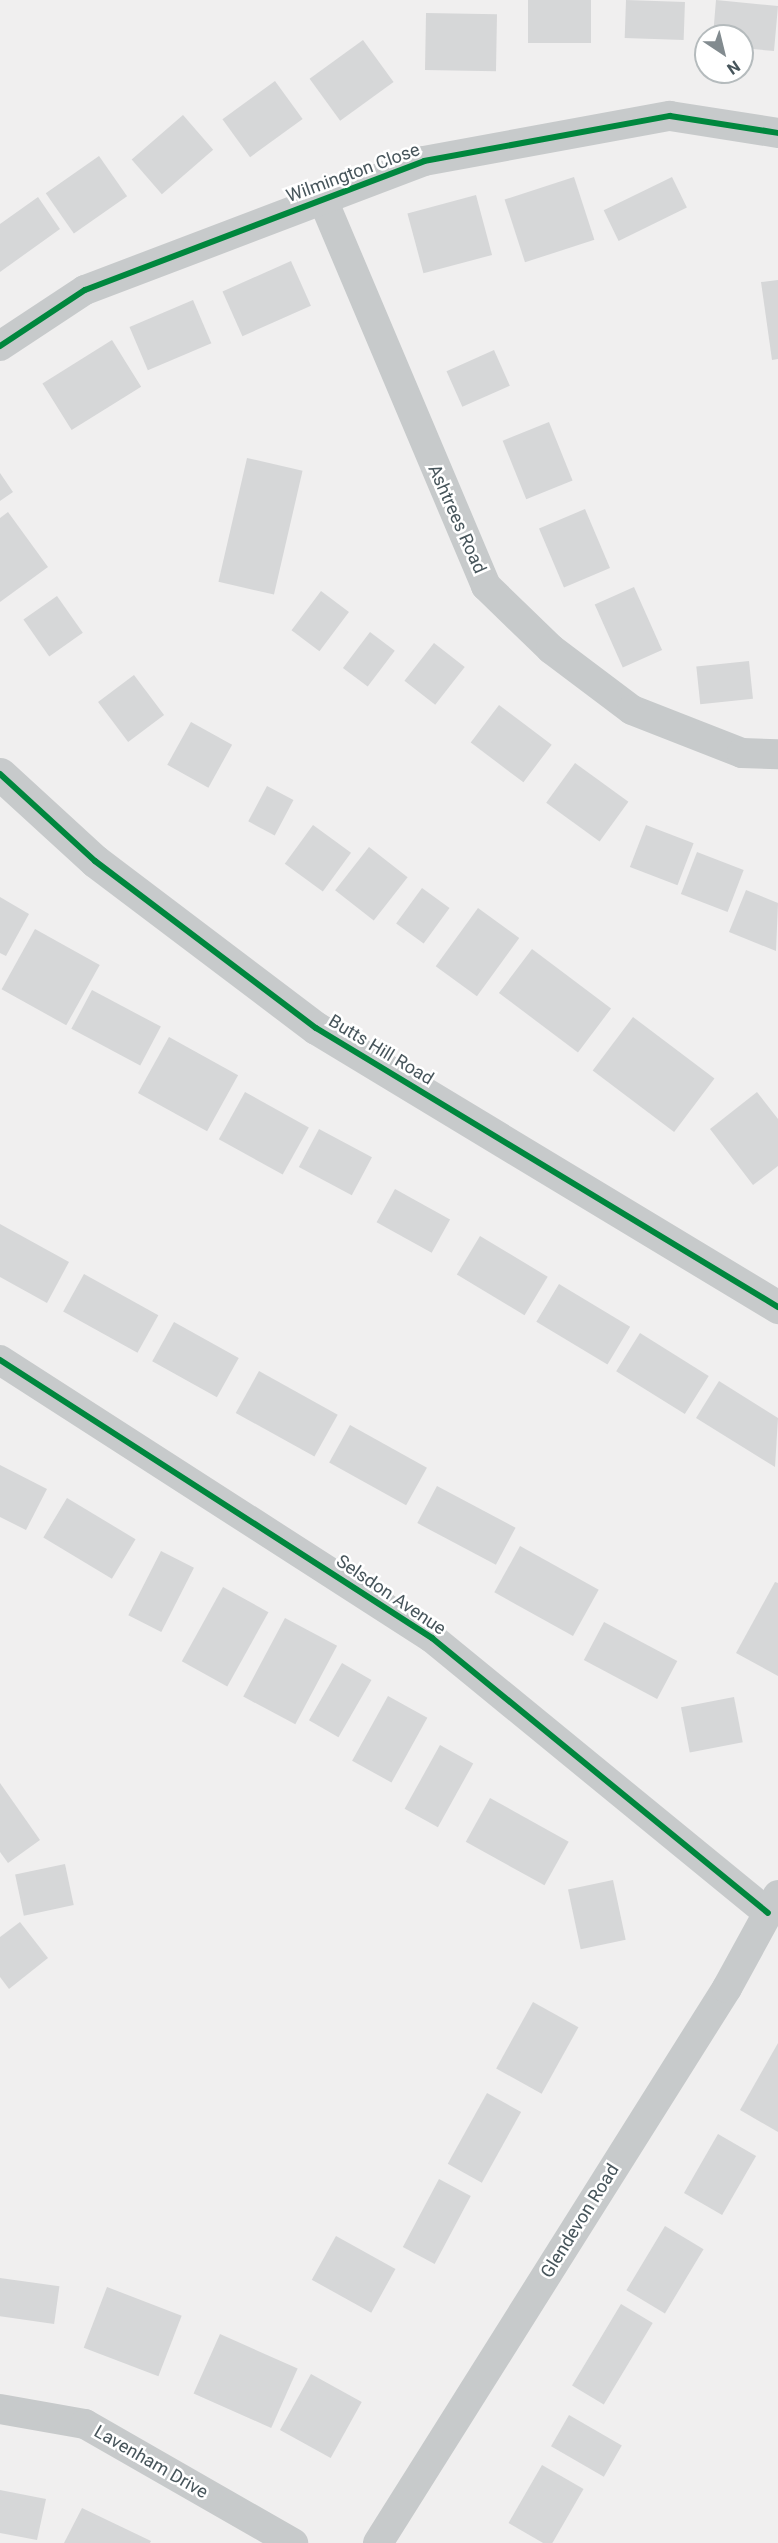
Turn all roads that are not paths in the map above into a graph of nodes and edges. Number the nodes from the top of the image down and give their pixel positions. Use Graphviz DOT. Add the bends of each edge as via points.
graph roads {
  1 [pos="778,133"];
  2 [pos="322,200"];
  3 [pos="0,346"];
  4 [pos="778,754"];
  5 [pos="0,774"];
  6 [pos="778,1308"];
  7 [pos="0,1360"];
  8 [pos="773,1904"];
  9 [pos="0,2409"];
  10 [pos="293,2543"];
  11 [pos="378,2543"];
  1 -- 2 [label="street, Wilmington Close" via="670,116 424,161"];
  2 -- 3 [label="street, Wilmington Close" via="85,290"];
  2 -- 4 [label="street, Ashtrees Road" via="486,586 551,649 632,710 742,753"];
  5 -- 6 [label="street, Butts Hill Road" via="95,861 316,1028"];
  7 -- 8 [label="street, Selsdon Avenue" via="432,1638"];
  8 -- 11 [label="street, Glendevon Road" via="727,1988"];
  9 -- 10 [label="street, Lavenham Drive" via="85,2424"];
}
